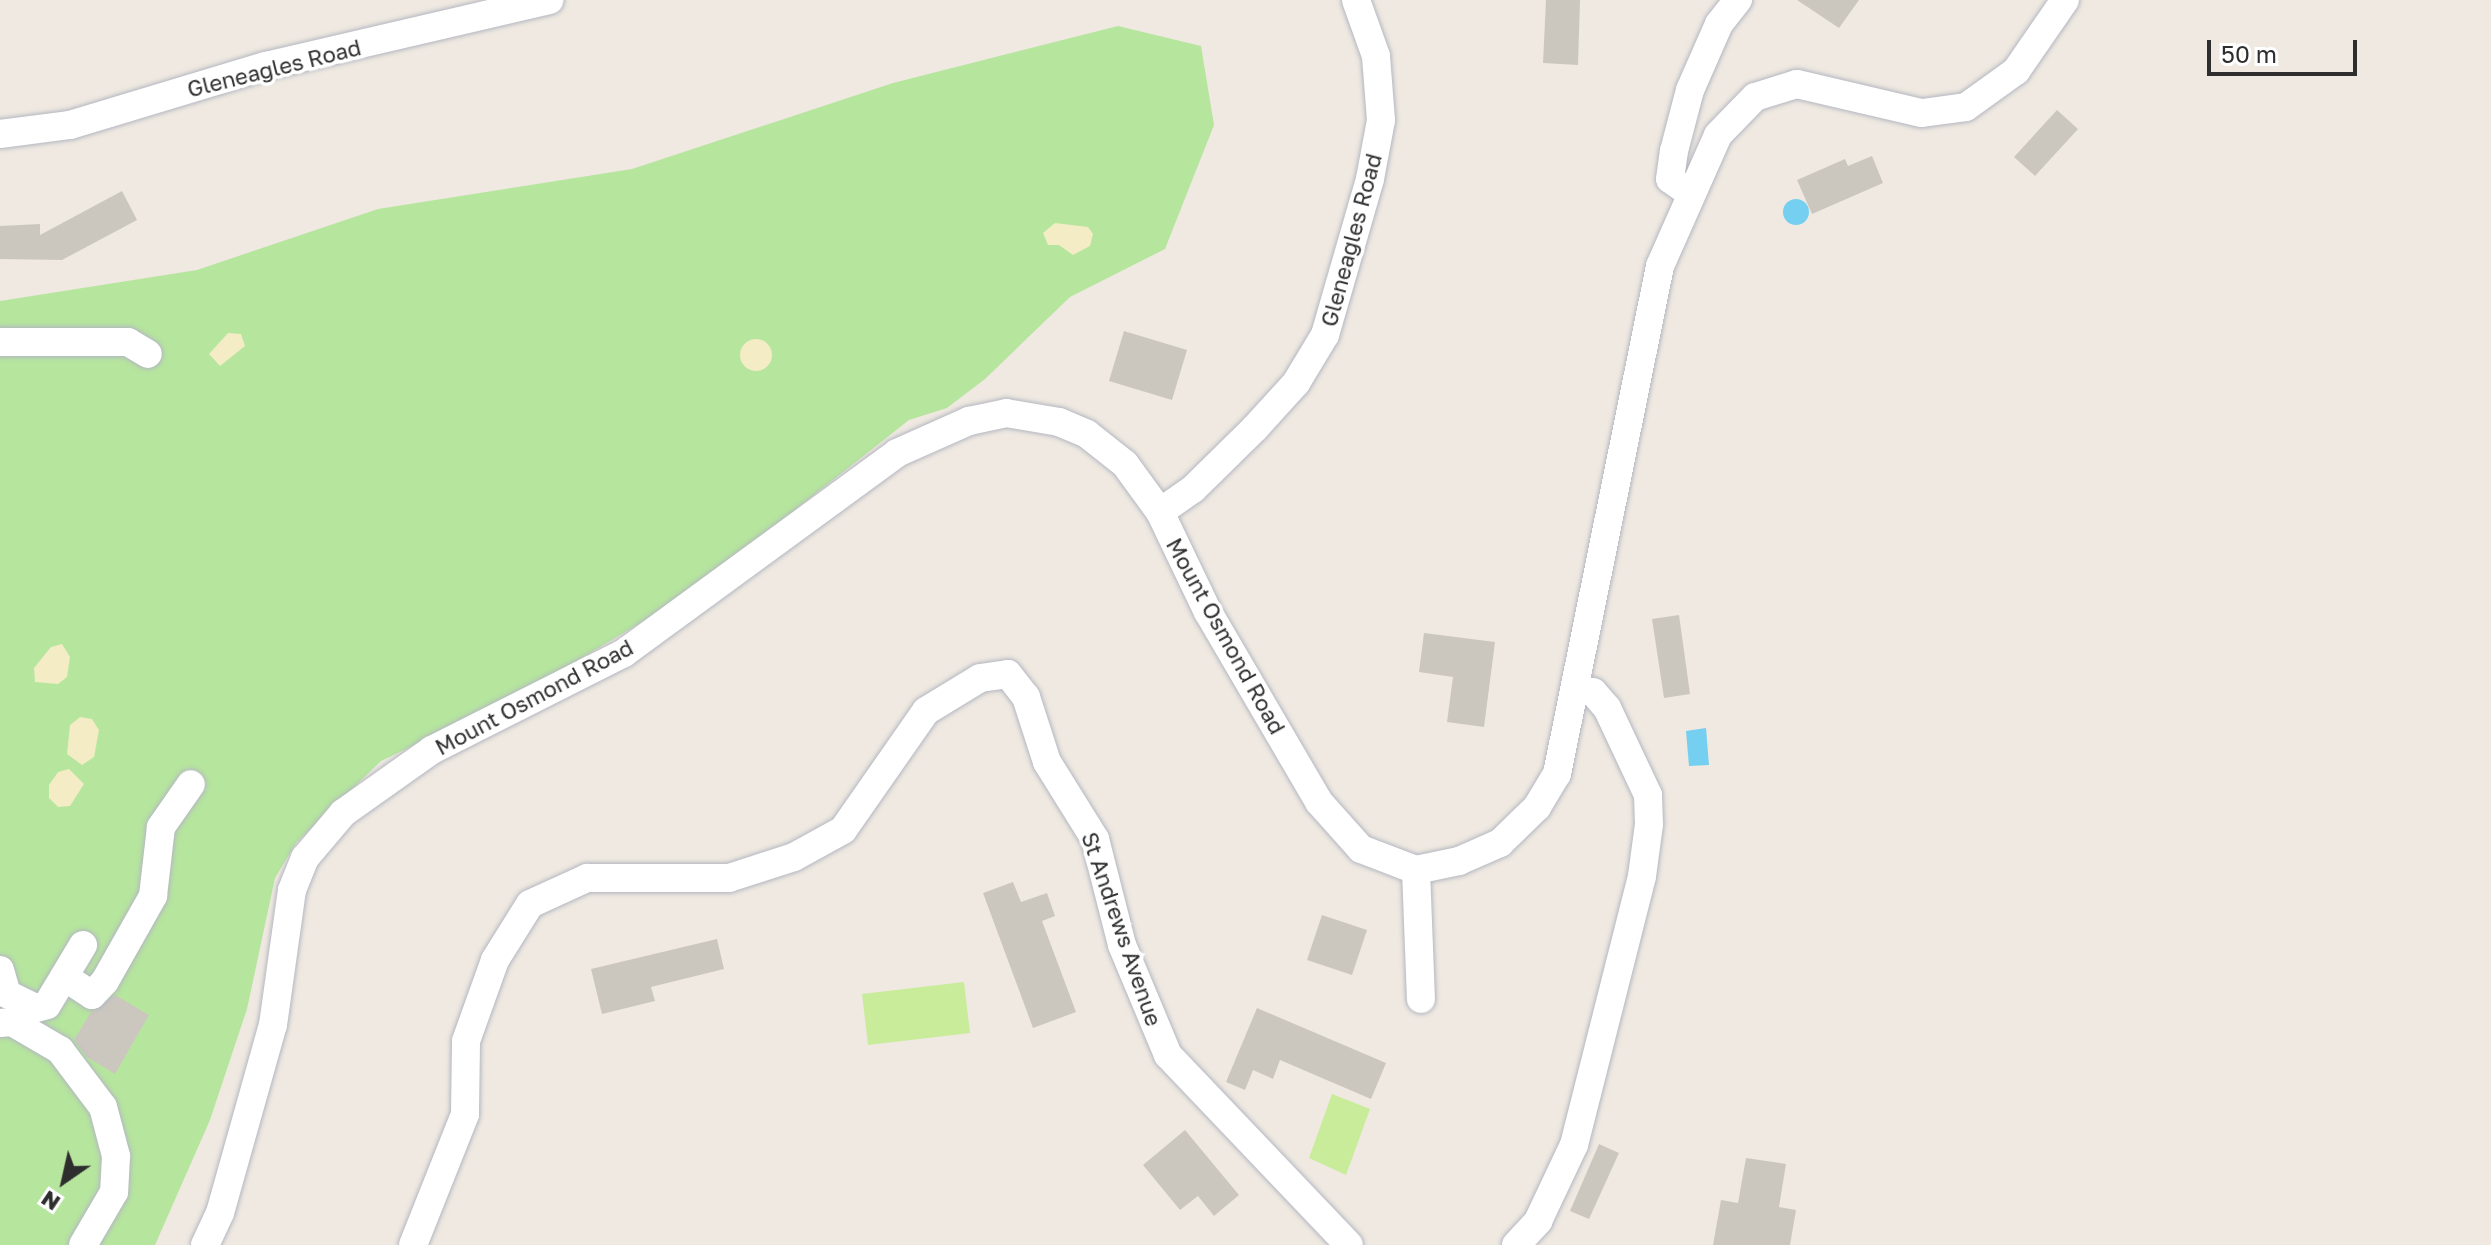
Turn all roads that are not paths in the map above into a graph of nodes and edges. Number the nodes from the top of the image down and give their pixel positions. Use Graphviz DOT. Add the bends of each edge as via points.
graph roads {
  1 [pos="549,0"];
  2 [pos="1356,0"];
  3 [pos="1738,0"];
  4 [pos="2065,0"];
  5 [pos="0,134"];
  6 [pos="1690,193"];
  7 [pos="0,342"];
  8 [pos="148,354"];
  9 [pos="1160,512"];
  10 [pos="1578,690"];
  11 [pos="191,784"];
  12 [pos="1416,870"];
  13 [pos="83,945"];
  14 [pos="0,970"];
  15 [pos="66,978"];
  16 [pos="1421,999"];
  17 [pos="0,1023"];
  18 [pos="83,1245"];
  19 [pos="205,1245"];
  20 [pos="413,1245"];
  21 [pos="1349,1245"];
  22 [pos="1516,1245"];
  1 -- 5 [label="street, Gleneagles Road" via="266,66 70,125"];
  2 -- 9 [label="street, Gleneagles Road" via="1376,56 1381,120 1357,232 1325,335 1296,383 1255,428 1193,489"];
  3 -- 6 [label="street" via="1719,24 1690,90 1674,151 1670,179"];
  4 -- 6 [label="street" via="2016,71 1966,107 1922,113 1797,84 1755,97 1723,128"];
  6 -- 10 [label="street" via="1660,266"];
  7 -- 8 [label="street" via="128,342"];
  9 -- 12 [label="street, Mount Osmond Road" via="1208,612 1319,802 1361,849"];
  9 -- 19 [label="street, Mount Osmond Road" via="1111,450 1059,422 1006,413 932,434 897,453 624,653 432,750 343,813 305,858 292,890 273,1025 220,1213"];
  10 -- 12 [label="street" via="1557,774 1537,807 1500,843 1459,861"];
  10 -- 22 [label="street" via="1593,692 1607,708 1648,795 1649,824 1639,890 1574,1145 1538,1221"];
  11 -- 15 [label="street" via="161,827 153,896 105,981 92,995"];
  12 -- 16 [label="street"];
  13 -- 15 [label="street"];
  14 -- 15 [label="street" via="7,994 36,1008 47,1005"];
  17 -- 18 [label="street" via="12,1022 60,1050 103,1107 116,1156 114,1192"];
  20 -- 21 [label="street, St Andrews Avenue" via="465,1114 466,1041 495,960 530,904 587,878 729,878 794,857 843,830 926,711 980,678 1008,674 1026,697 1047,762 1095,839 1122,945 1168,1055"];
}
